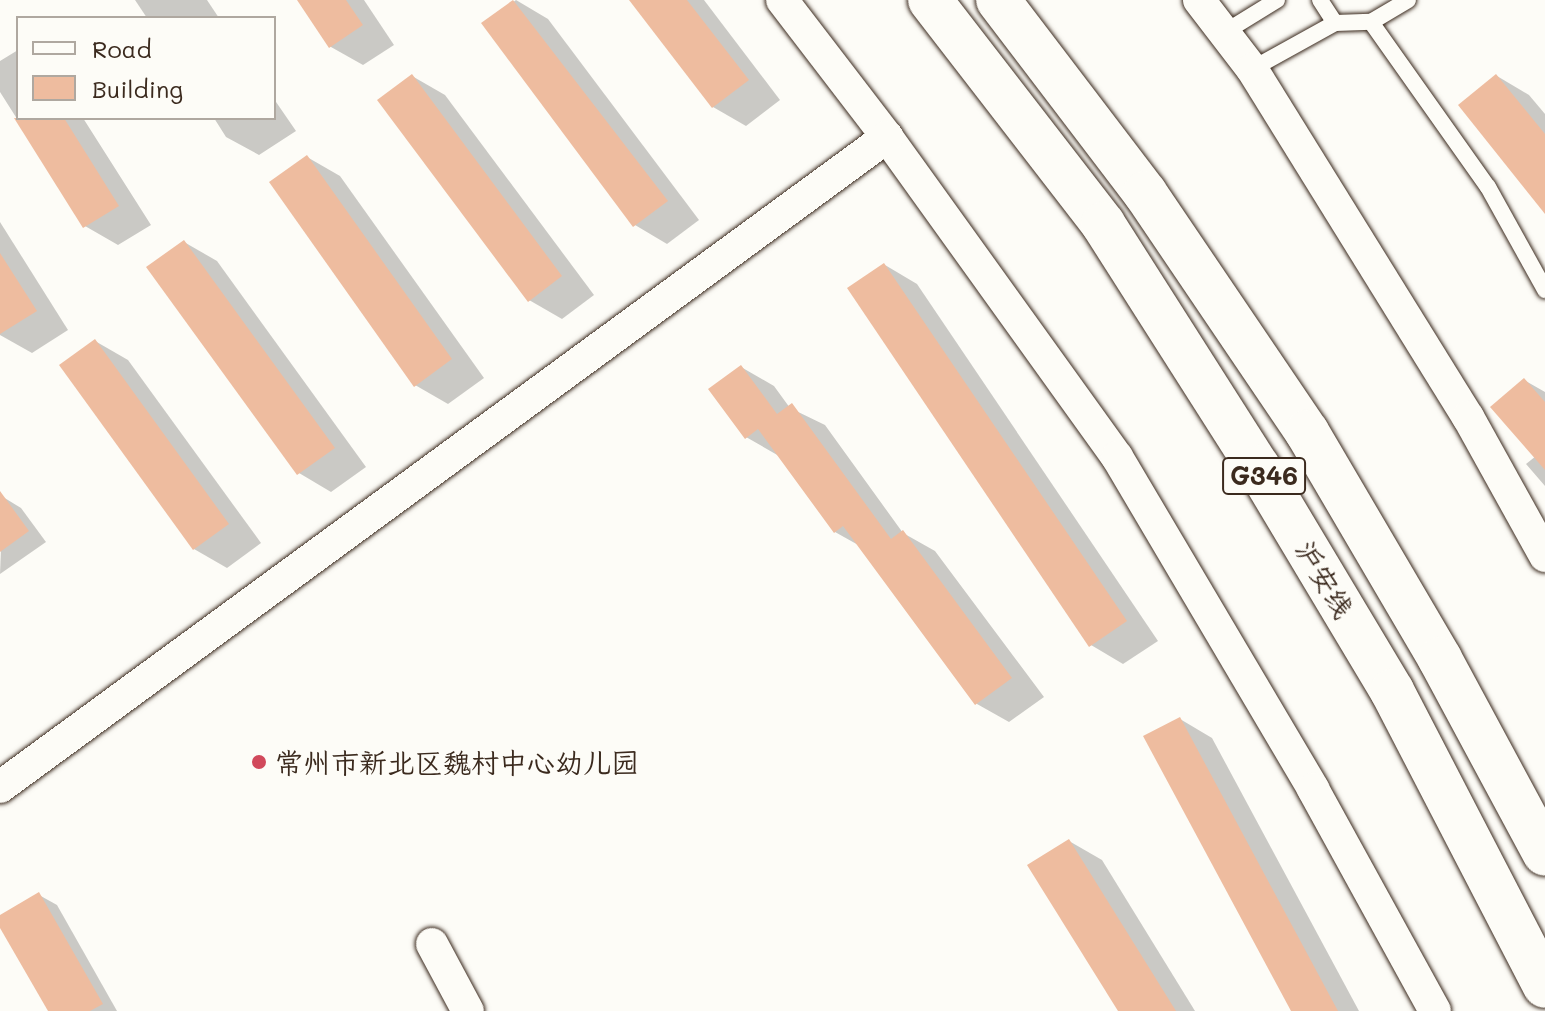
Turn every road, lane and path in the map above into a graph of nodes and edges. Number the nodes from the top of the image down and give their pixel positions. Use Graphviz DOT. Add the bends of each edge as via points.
graph roads {
  1 [pos="782,0"];
  2 [pos="930,0"];
  3 [pos="998,0"];
  4 [pos="1199,0"];
  5 [pos="1277,0"];
  6 [pos="1320,0"];
  7 [pos="1408,0"];
  8 [pos="1371,22"];
  9 [pos="1335,23"];
  10 [pos="1225,32"];
  11 [pos="1252,69"];
  12 [pos="887,137"];
  13 [pos="1545,290"];
  14 [pos="1545,556"];
  15 [pos="0,787"];
  16 [pos="1545,854"];
  17 [pos="432,944"];
  18 [pos="1545,986"];
  19 [pos="468,1011"];
  20 [pos="1435,1011"];
  1 -- 12 [label="street"];
  2 -- 18 [label="highway, 沪安线 / G346" via="1103,224 1258,467 1392,691"];
  3 -- 16 [label="highway, 沪安线 / G346" via="1145,193 1307,432 1440,659"];
  4 -- 10 [label="street"];
  5 -- 10 [label="lane"];
  6 -- 9 [label="lane"];
  7 -- 8 [label="lane"];
  8 -- 9 [label="lane"];
  8 -- 13 [label="lane" via="1488,187"];
  9 -- 11 [label="lane"];
  10 -- 11 [label="street"];
  11 -- 14 [label="street" via="1468,417"];
  12 -- 15 [label="street"];
  12 -- 20 [label="street" via="1117,457 1313,789"];
  17 -- 19 [label="street"];
}
